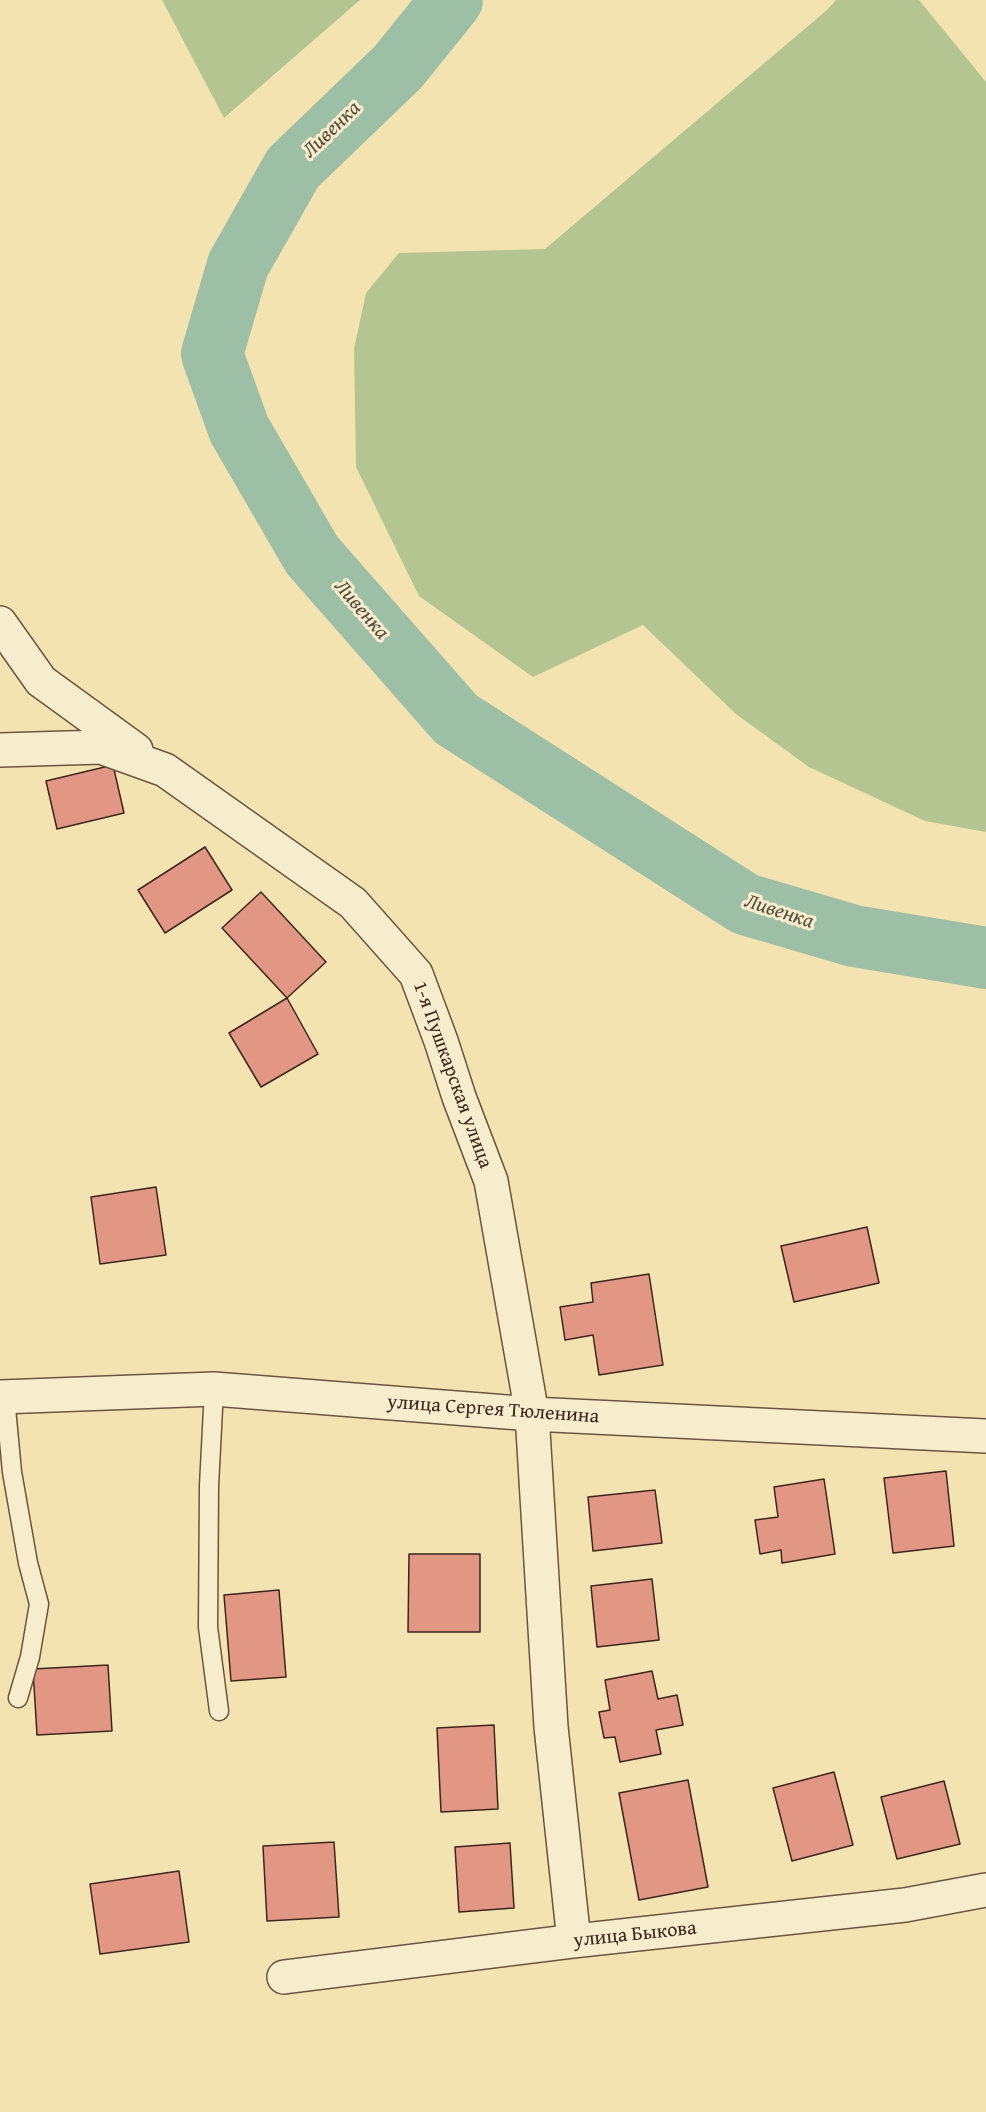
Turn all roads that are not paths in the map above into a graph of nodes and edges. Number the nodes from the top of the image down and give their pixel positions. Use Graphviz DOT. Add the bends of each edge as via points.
graph roads {
  1 [pos="0,623"];
  2 [pos="0,750"];
  3 [pos="165,770"];
  4 [pos="214,1389"];
  5 [pos="2,1397"];
  6 [pos="532,1414"];
  7 [pos="986,1436"];
  8 [pos="18,1698"];
  9 [pos="219,1711"];
  10 [pos="986,1890"];
  11 [pos="574,1941"];
  12 [pos="284,1977"];
  1 -- 3 [label="street" via="41,681"];
  2 -- 3 [label="street, 1-я Пушкарская улица" via="101,747"];
  3 -- 6 [label="street, 1-я Пушкарская улица" via="353,903 416,974 491,1181"];
  4 -- 5 [label="street, улица Сергея Тюленина"];
  4 -- 6 [label="street, улица Сергея Тюленина"];
  4 -- 9 [label="lane" via="208,1627"];
  5 -- 8 [label="lane" via="28,1563 39,1604"];
  6 -- 7 [label="street, улица Сергея Тюленина"];
  6 -- 11 [label="street, 1-я Пушкарская улица" via="550,1727"];
  10 -- 11 [label="street, улица Быкова" via="905,1905"];
  11 -- 12 [label="street, улица Быкова"];
}
